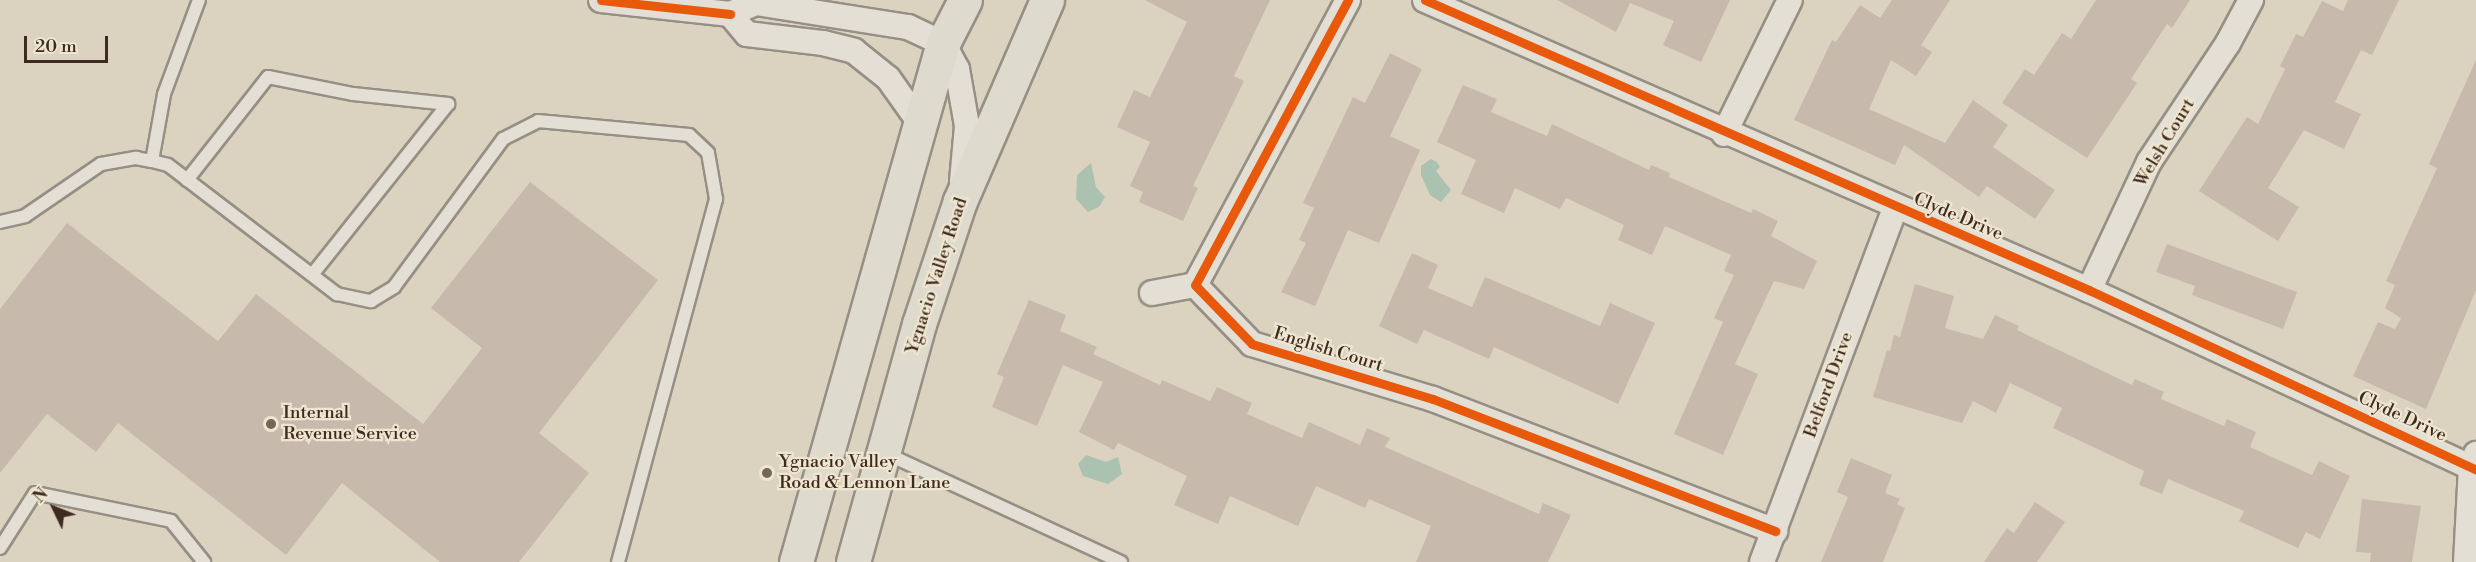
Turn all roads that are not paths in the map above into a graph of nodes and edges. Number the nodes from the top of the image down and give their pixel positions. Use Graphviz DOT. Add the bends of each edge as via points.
graph roads {
  1 [pos="199,0"];
  2 [pos="601,0"];
  3 [pos="965,0"];
  4 [pos="1047,0"];
  5 [pos="1348,0"];
  6 [pos="1425,0"];
  7 [pos="1790,0"];
  8 [pos="2250,0"];
  9 [pos="730,14"];
  10 [pos="943,43"];
  11 [pos="920,123"];
  12 [pos="1724,134"];
  13 [pos="152,161"];
  14 [pos="187,180"];
  15 [pos="960,201"];
  16 [pos="1896,208"];
  17 [pos="0,222"];
  18 [pos="312,275"];
  19 [pos="1195,285"];
  20 [pos="2089,290"];
  21 [pos="1152,293"];
  22 [pos="883,452"];
  23 [pos="2474,464"];
  24 [pos="1775,531"];
  25 [pos="0,548"];
  26 [pos="204,562"];
  27 [pos="618,562"];
  28 [pos="796,562"];
  29 [pos="853,562"];
  30 [pos="1121,562"];
  31 [pos="1762,562"];
  32 [pos="2466,562"];
  1 -- 13 [label="lane" via="164,94"];
  2 -- 9 [label="street"];
  3 -- 10 [label="highway"];
  4 -- 15 [label="highway, Ygnacio Valley Road"];
  5 -- 19 [label="street"];
  6 -- 12 [label="street, Clyde Drive"];
  7 -- 12 [label="street"];
  8 -- 20 [label="street, Welsh Court" via="2229,43 2149,162"];
  9 -- 10 [label="street" via="756,3 908,27"];
  9 -- 11 [label="street" via="747,34 824,43 854,51 888,78"];
  10 -- 11 [label="highway"];
  10 -- 15 [label="street" via="957,69 967,126"];
  11 -- 28 [label="highway"];
  12 -- 16 [label="street, Clyde Drive"];
  13 -- 14 [label="lane" via="168,165"];
  13 -- 17 [label="lane" via="136,158 100,164 25,216"];
  14 -- 18 [label="lane"];
  14 -- 18 [label="lane" via="268,77 353,94 448,104"];
  15 -- 22 [label="highway, Ygnacio Valley Road"];
  16 -- 20 [label="street, Clyde Drive"];
  16 -- 24 [label="street, Belford Drive"];
  18 -- 27 [label="lane" via="337,294 371,302 394,287 503,139 538,121 689,135 702,147 708,153 716,199"];
  19 -- 21 [label="street"];
  19 -- 24 [label="street, English Court" via="1252,344 1433,399"];
  20 -- 23 [label="street, Clyde Drive"];
  22 -- 29 [label="highway, Ygnacio Valley Road"];
  22 -- 30 [label="lane"];
  23 -- 32 [label="street"];
  24 -- 31 [label="street, Belford Drive"];
  25 -- 26 [label="lane" via="35,493 171,521"];
}
